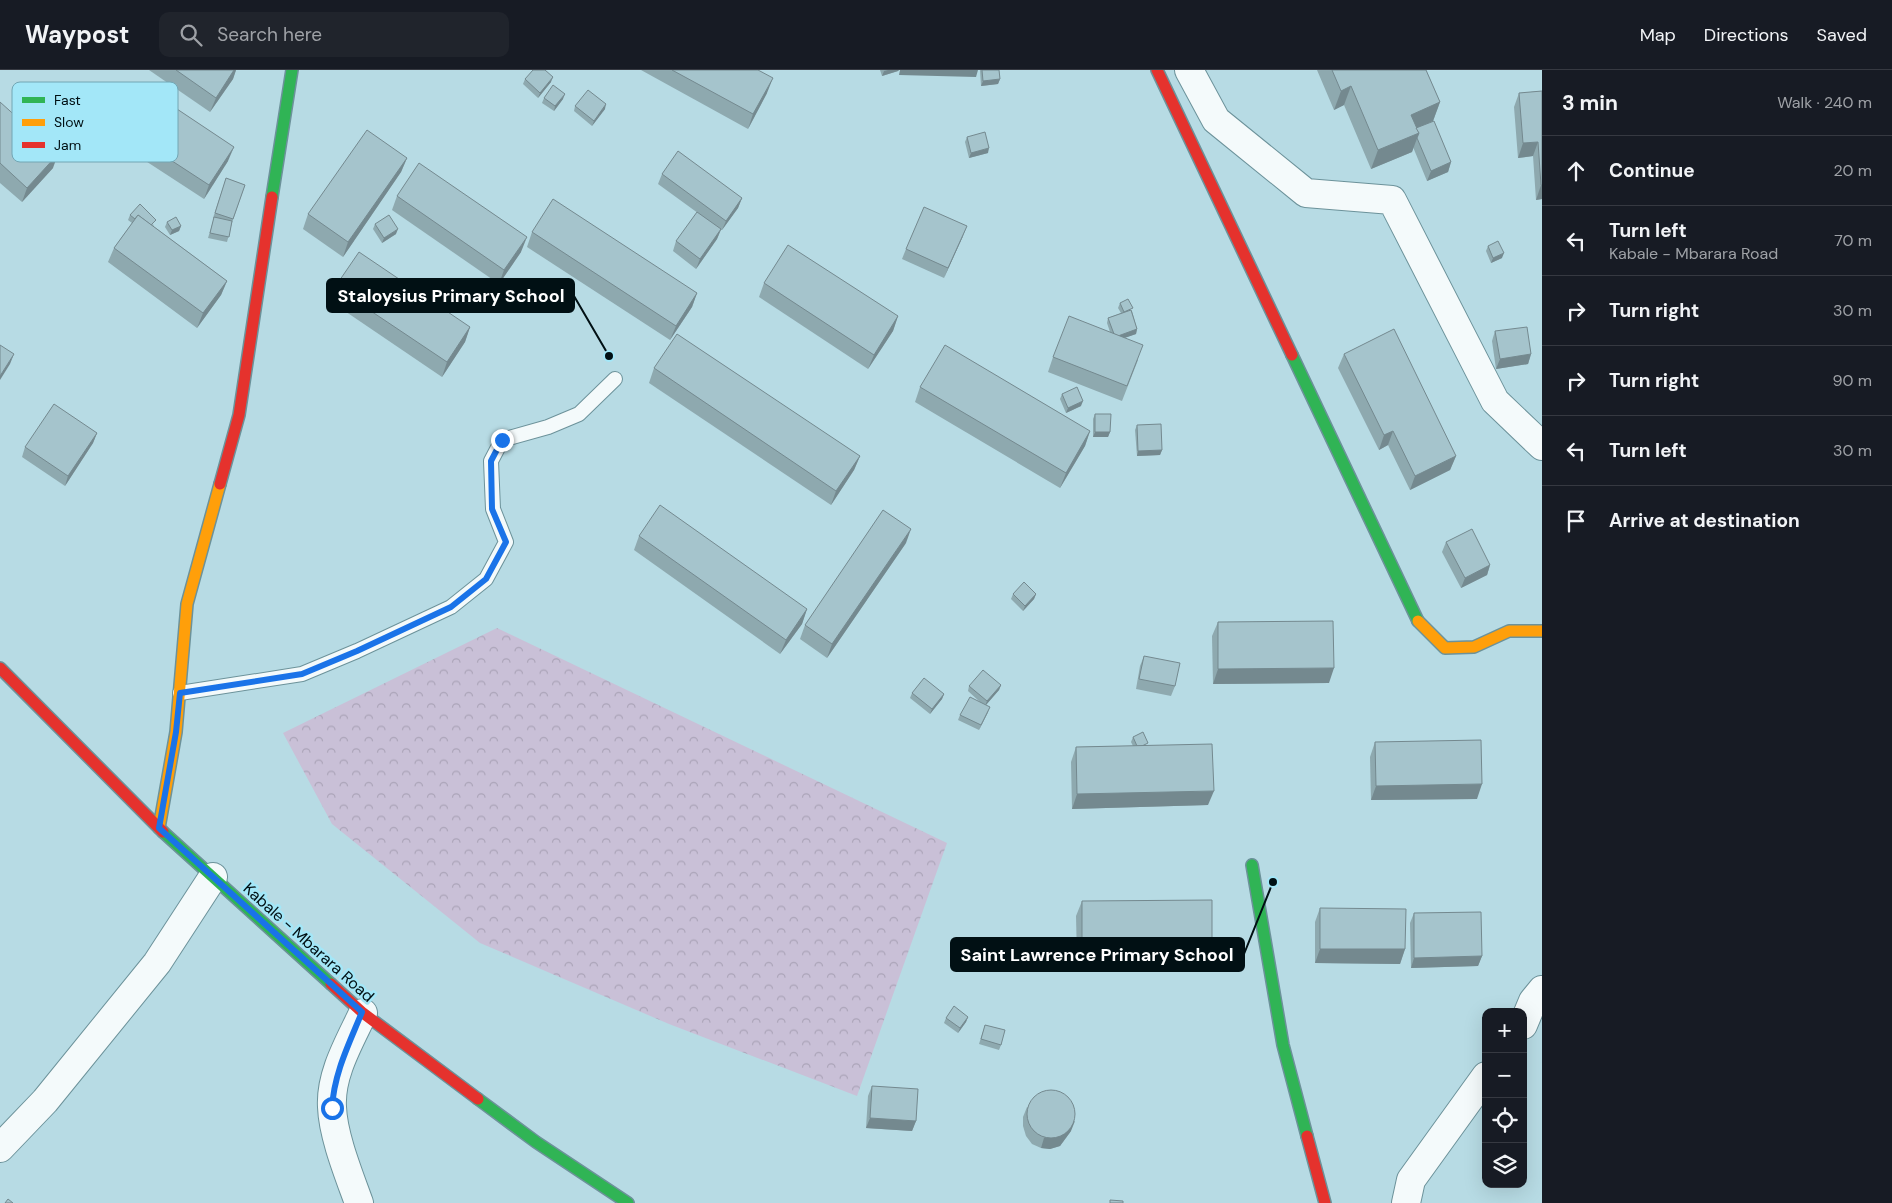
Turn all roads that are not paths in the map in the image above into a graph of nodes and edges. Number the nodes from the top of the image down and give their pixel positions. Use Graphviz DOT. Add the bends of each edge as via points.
graph roads {
  1 [pos="292,70"];
  2 [pos="1157,70"];
  3 [pos="1189,70"];
  4 [pos="615,379"];
  5 [pos="1542,446"];
  6 [pos="1542,631"];
  7 [pos="0,668"];
  8 [pos="180,693"];
  9 [pos="159,828"];
  10 [pos="1252,865"];
  11 [pos="213,877"];
  12 [pos="1542,990"];
  13 [pos="362,1012"];
  14 [pos="1527,1015"];
  15 [pos="1482,1082"];
  16 [pos="0,1148"];
  17 [pos="358,1203"];
  18 [pos="628,1203"];
  19 [pos="1325,1203"];
  20 [pos="1406,1203"];
  1 -- 8 [label="street" via="239,415 187,604"];
  2 -- 6 [label="street" via="1420,624 1445,648 1474,647 1509,631"];
  3 -- 5 [label="street" via="1216,120 1306,193 1392,200 1495,402"];
  4 -- 8 [label="lane" via="579,414 502,440 491,461 492,509 506,542 486,579 451,607 302,674"];
  7 -- 9 [label="street, Kabale - Mbarara Road"];
  8 -- 9 [label="street"];
  9 -- 11 [label="street, Kabale - Mbarara Road"];
  10 -- 19 [label="street" via="1284,1046"];
  11 -- 13 [label="street, Kabale - Mbarara Road"];
  11 -- 16 [label="street" via="157,964 45,1101"];
  12 -- 14 [label="street"];
  13 -- 17 [label="street" via="342,1060 333,1090 332,1108"];
  13 -- 18 [label="street, Kabale - Mbarara Road" via="536,1142"];
  15 -- 20 [label="street" via="1411,1180"];
}
